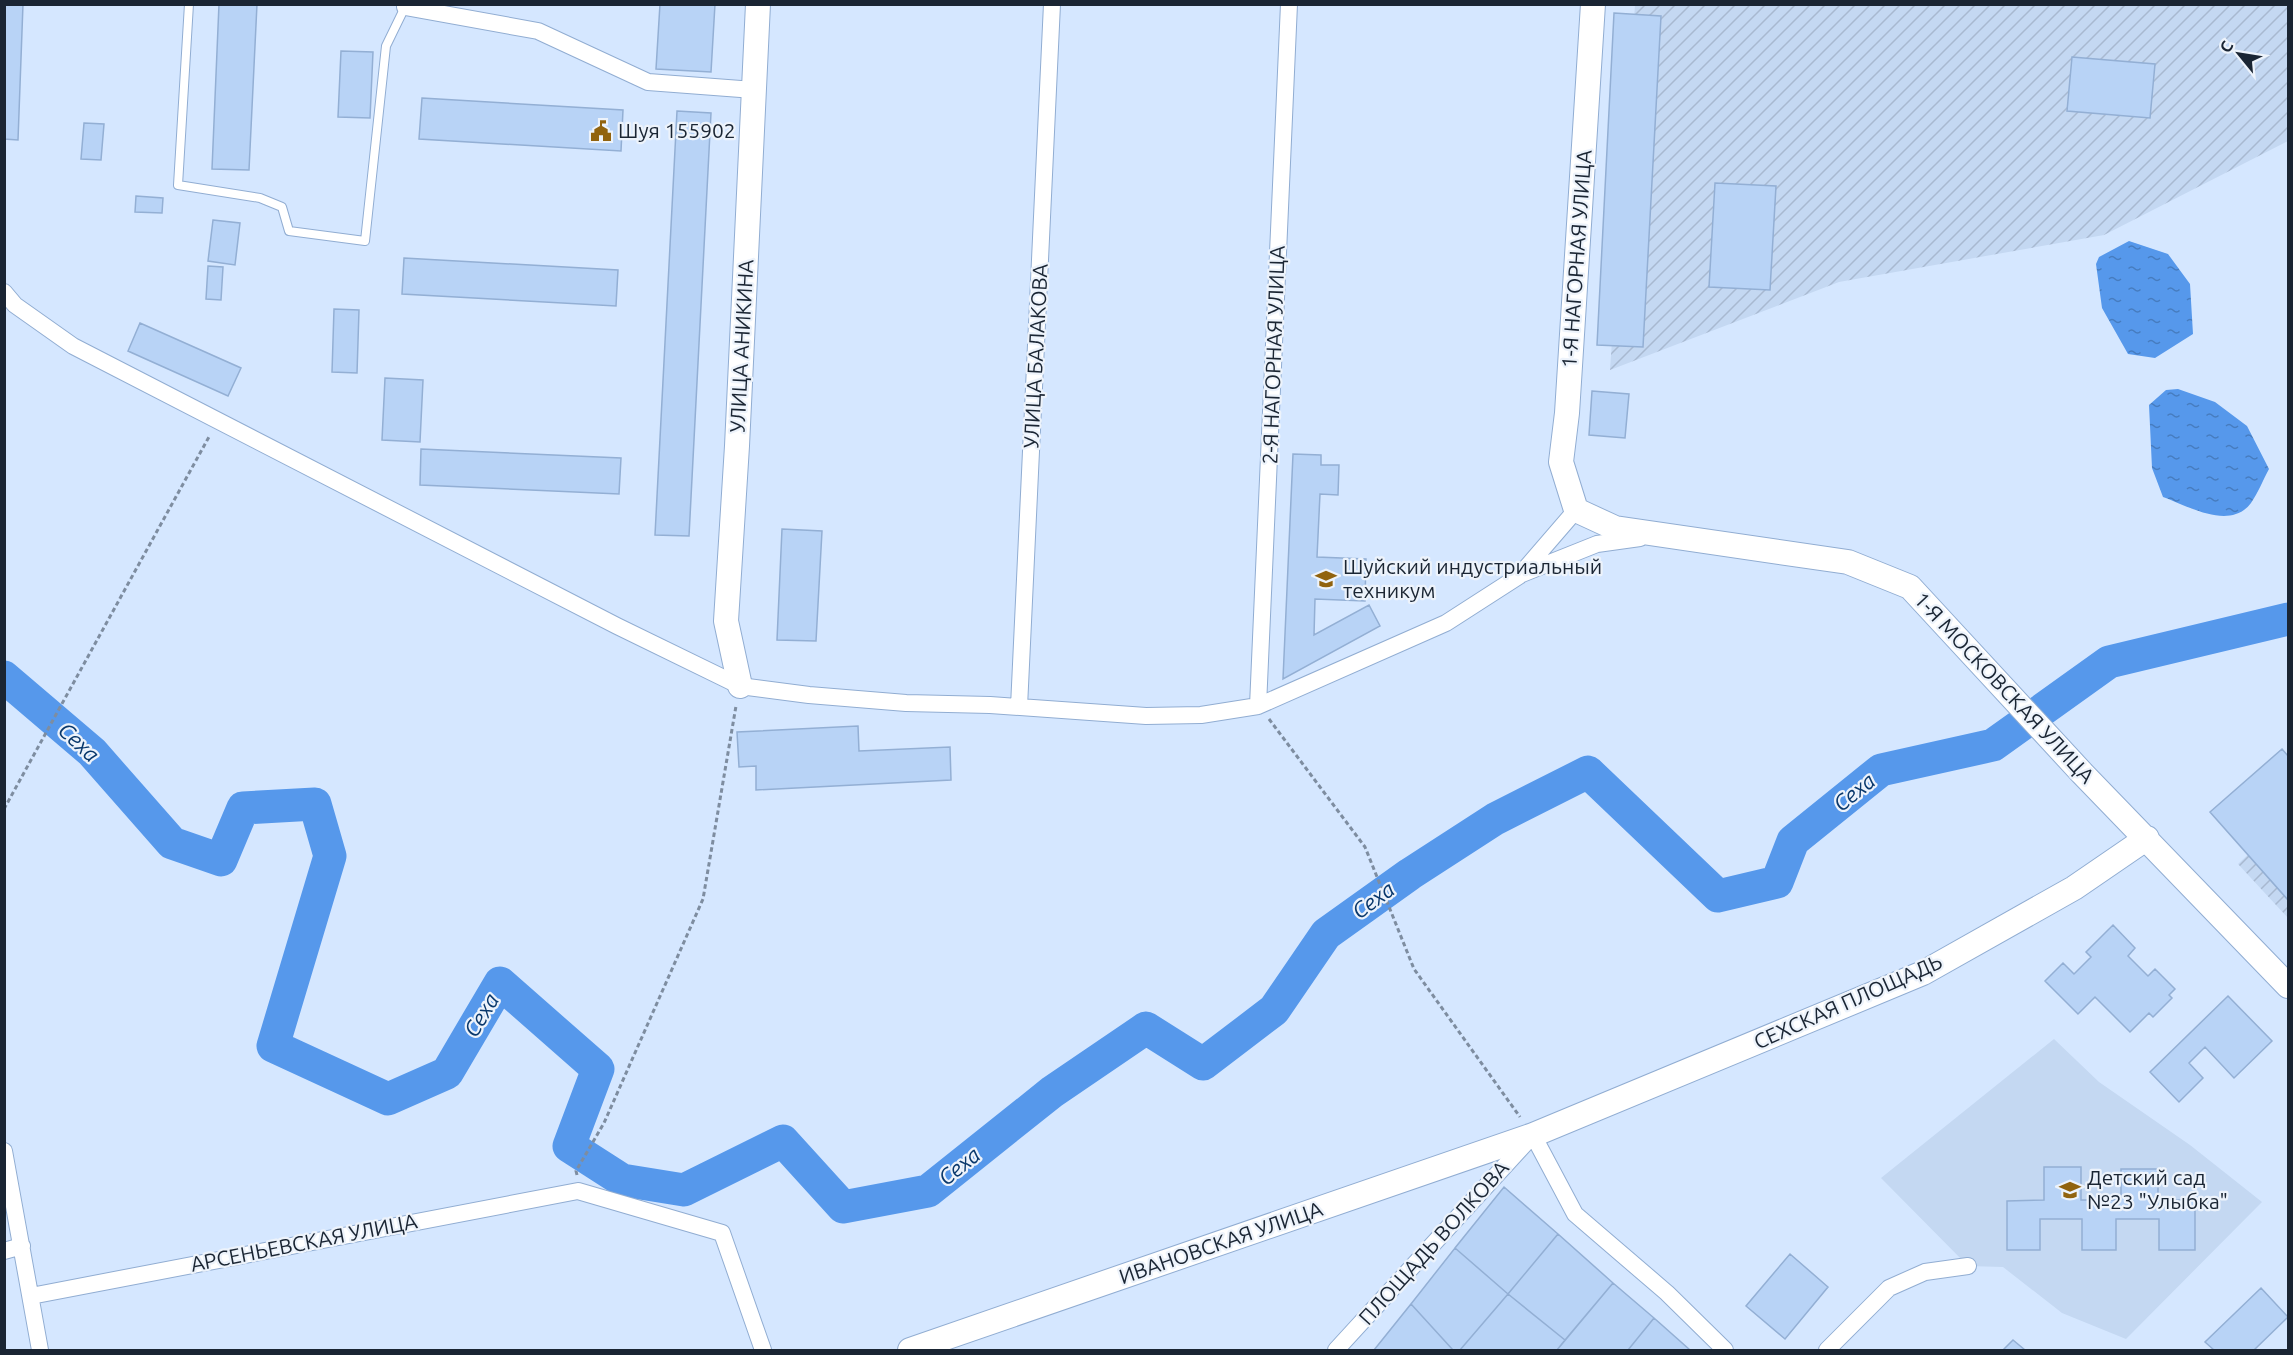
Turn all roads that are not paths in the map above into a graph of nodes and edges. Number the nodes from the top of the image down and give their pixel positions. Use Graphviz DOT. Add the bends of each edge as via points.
graph roads {
  1 [pos="189,4"];
  2 [pos="759,4"];
  3 [pos="1052,4"];
  4 [pos="1289,4"];
  5 [pos="1593,4"];
  6 [pos="405,7"];
  7 [pos="754,90"];
  8 [pos="4,292"];
  9 [pos="1576,510"];
  10 [pos="1663,535"];
  11 [pos="1519,576"];
  12 [pos="740,686"];
  13 [pos="1258,706"];
  14 [pos="1019,707"];
  15 [pos="2147,838"];
  16 [pos="2289,986"];
  17 [pos="1533,1135"];
  18 [pos="4,1151"];
  19 [pos="22,1246"];
  20 [pos="4,1251"];
  21 [pos="1968,1266"];
  22 [pos="31,1296"];
  23 [pos="40,1350"];
  24 [pos="763,1350"];
  25 [pos="910,1350"];
  26 [pos="1336,1350"];
  27 [pos="1725,1350"];
  28 [pos="1827,1350"];
  1 -- 6 [label="lane" via="178,185 260,198 282,207 289,231 365,241 386,46"];
  2 -- 7 [label="street, УЛИЦА АНИКИНА"];
  3 -- 14 [label="street, УЛИЦА БАЛАКОВА"];
  4 -- 13 [label="street, 2-Я НАГОРНАЯ УЛИЦА"];
  5 -- 9 [label="street, 1-Я НАГОРНАЯ УЛИЦА" via="1561,462"];
  6 -- 7 [label="street" via="538,31 648,82"];
  7 -- 12 [label="street, УЛИЦА АНИКИНА" via="726,621"];
  8 -- 12 [label="street" via="15,305 73,346"];
  9 -- 10 [label="street, 1-Я МОСКОВСКАЯ УЛИЦА" via="1615,528"];
  9 -- 11 [label="street"];
  10 -- 11 [label="street" via="1597,544"];
  10 -- 15 [label="street, 1-Я МОСКОВСКАЯ УЛИЦА" via="1848,562 1910,587"];
  11 -- 13 [label="street" via="1446,623"];
  12 -- 14 [label="street" via="906,703"];
  13 -- 14 [label="street" via="1201,715 1146,716"];
  15 -- 16 [label="street, 1-Я МОСКОВСКАЯ УЛИЦА"];
  15 -- 17 [label="street, СЕХСКАЯ ПЛОЩАДЬ" via="2074,888 1923,973"];
  17 -- 25 [label="street, ИВАНОВСКАЯ УЛИЦА"];
  17 -- 26 [label="street, ПЛОЩАДЬ ВОЛКОВА"];
  17 -- 27 [label="street" via="1575,1214 1667,1293"];
  18 -- 19 [label="street"];
  19 -- 20 [label="street"];
  19 -- 22 [label="street"];
  21 -- 28 [label="street" via="1925,1272 1889,1288"];
  22 -- 23 [label="street"];
  22 -- 24 [label="street, АРСЕНЬЕВСКАЯ УЛИЦА" via="578,1191 722,1233"];
}
